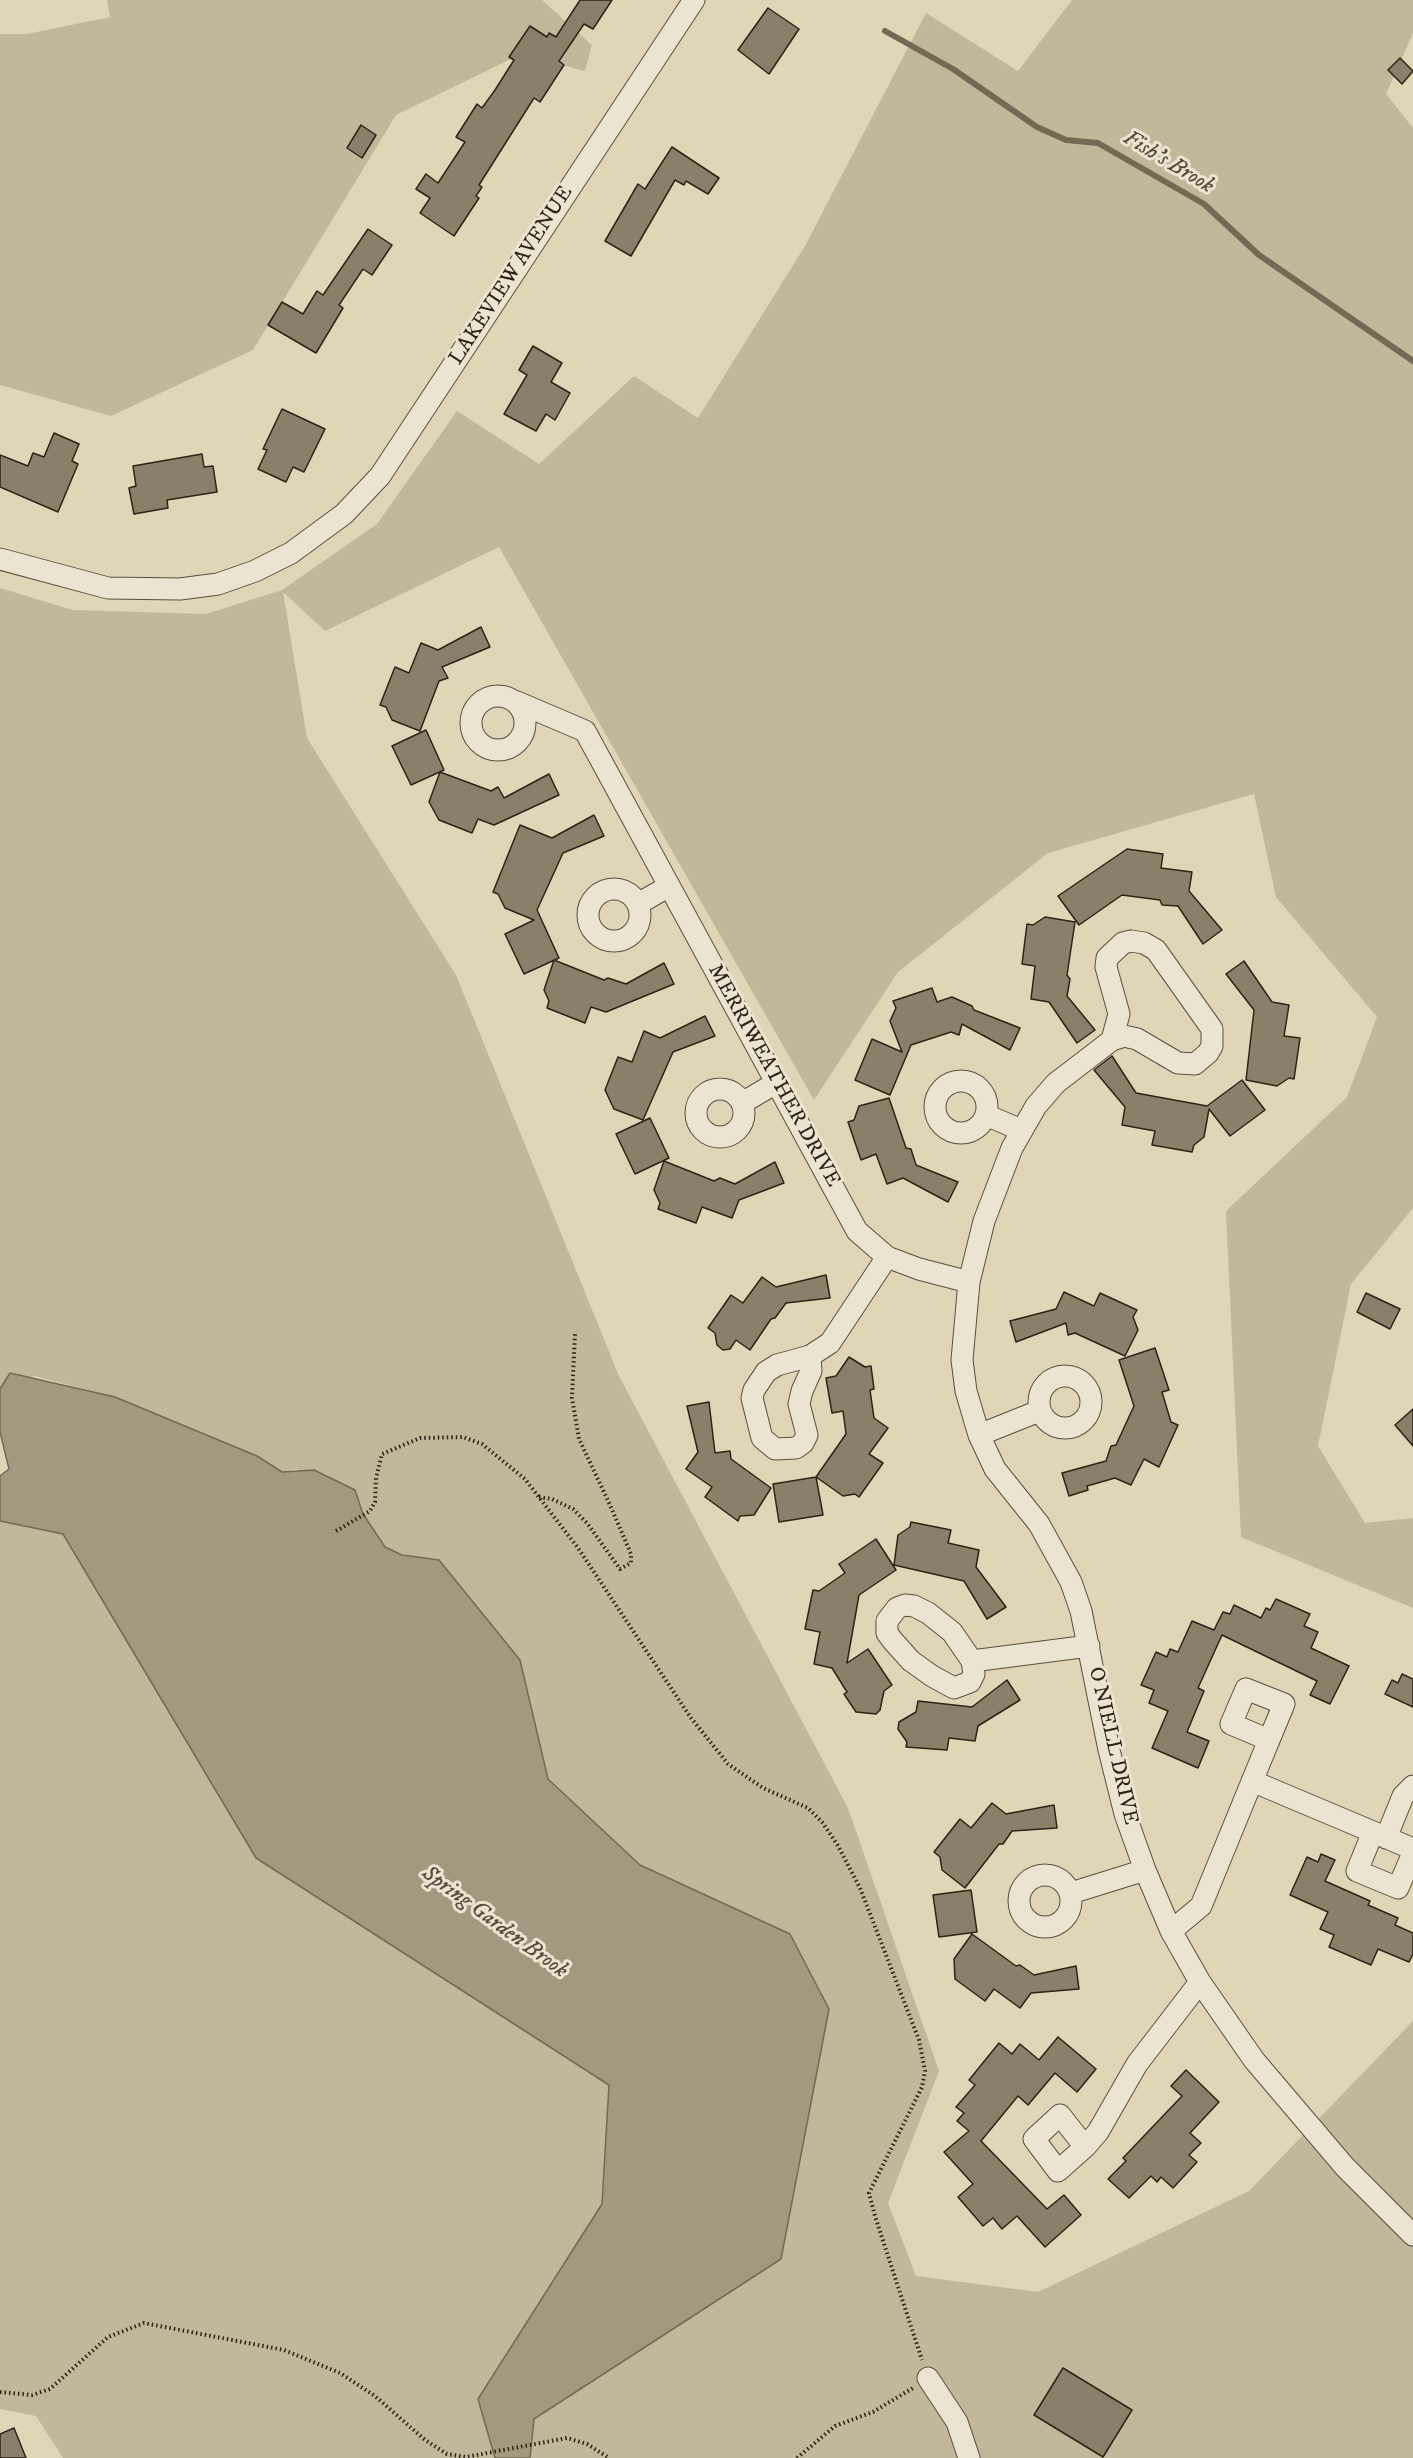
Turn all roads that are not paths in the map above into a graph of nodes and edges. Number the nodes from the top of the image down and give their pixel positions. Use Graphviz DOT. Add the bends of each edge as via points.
graph roads {
  1 [pos="694,0"];
  2 [pos="0,558"];
  3 [pos="517,702"];
  4 [pos="669,886"];
  5 [pos="638,904"];
  6 [pos="1112,1040"];
  7 [pos="776,1083"];
  8 [pos="742,1103"];
  9 [pos="986,1115"];
  10 [pos="1021,1130"];
  11 [pos="887,1257"];
  12 [pos="969,1282"];
  13 [pos="810,1356"];
  14 [pos="1039,1410"];
  15 [pos="979,1436"];
  16 [pos="1089,1646"];
  17 [pos="972,1661"];
  18 [pos="1269,1740"];
  19 [pos="1252,1781"];
  20 [pos="1413,1786"];
  21 [pos="1379,1835"];
  22 [pos="1413,1851"];
  23 [pos="1144,1870"];
  24 [pos="1071,1893"];
  25 [pos="1172,1931"];
  26 [pos="1200,1982"];
  27 [pos="1085,2147"];
  28 [pos="1413,2235"];
  29 [pos="928,2378"];
  30 [pos="969,2458"];
  1 -- 2 [label="street, LAKEVIEW AVENUE" via="380,476 314,539 255,571 218,584 180,589 108,588"];
  3 -- 4 [label="street, MERRIWEATHER DRIVE" via="585,731"];
  4 -- 5 [label="street"];
  4 -- 7 [label="street, MERRIWEATHER DRIVE"];
  6 -- 6 [label="street" via="1124,1036 1137,1039 1186,1065 1195,1064 1208,1053 1214,1037 1156,950 1144,943 1123,943 1107,958 1119,1014"];
  6 -- 10 [label="street, O NIELL DRIVE" via="1056,1083"];
  7 -- 8 [label="street"];
  7 -- 11 [label="street, MERRIWEATHER DRIVE" via="857,1231"];
  9 -- 10 [label="street"];
  10 -- 12 [label="street, O NIELL DRIVE" via="984,1221"];
  11 -- 12 [label="street"];
  11 -- 13 [label="street" via="830,1343"];
  12 -- 15 [label="street, O NIELL DRIVE" via="962,1360"];
  14 -- 15 [label="street"];
  15 -- 16 [label="street, O NIELL DRIVE" via="995,1469 1058,1554 1081,1611"];
  16 -- 17 [label="street"];
  16 -- 23 [label="street, O NIELL DRIVE" via="1109,1750"];
  18 -- 19 [label="street"];
  19 -- 21 [label="street"];
  19 -- 25 [label="street" via="1201,1906"];
  20 -- 21 [label="street"];
  21 -- 22 [label="street"];
  21 -- 22 [label="street" via="1357,1871 1398,1888"];
  23 -- 24 [label="street"];
  23 -- 25 [label="street, O NIELL DRIVE"];
  25 -- 26 [label="street, O NIELL DRIVE"];
  26 -- 27 [label="street" via="1137,2064 1098,2132"];
  26 -- 28 [label="street, O NIELL DRIVE" via="1230,2028 1304,2121"];
  29 -- 30 [label="street" via="957,2422"];
}
